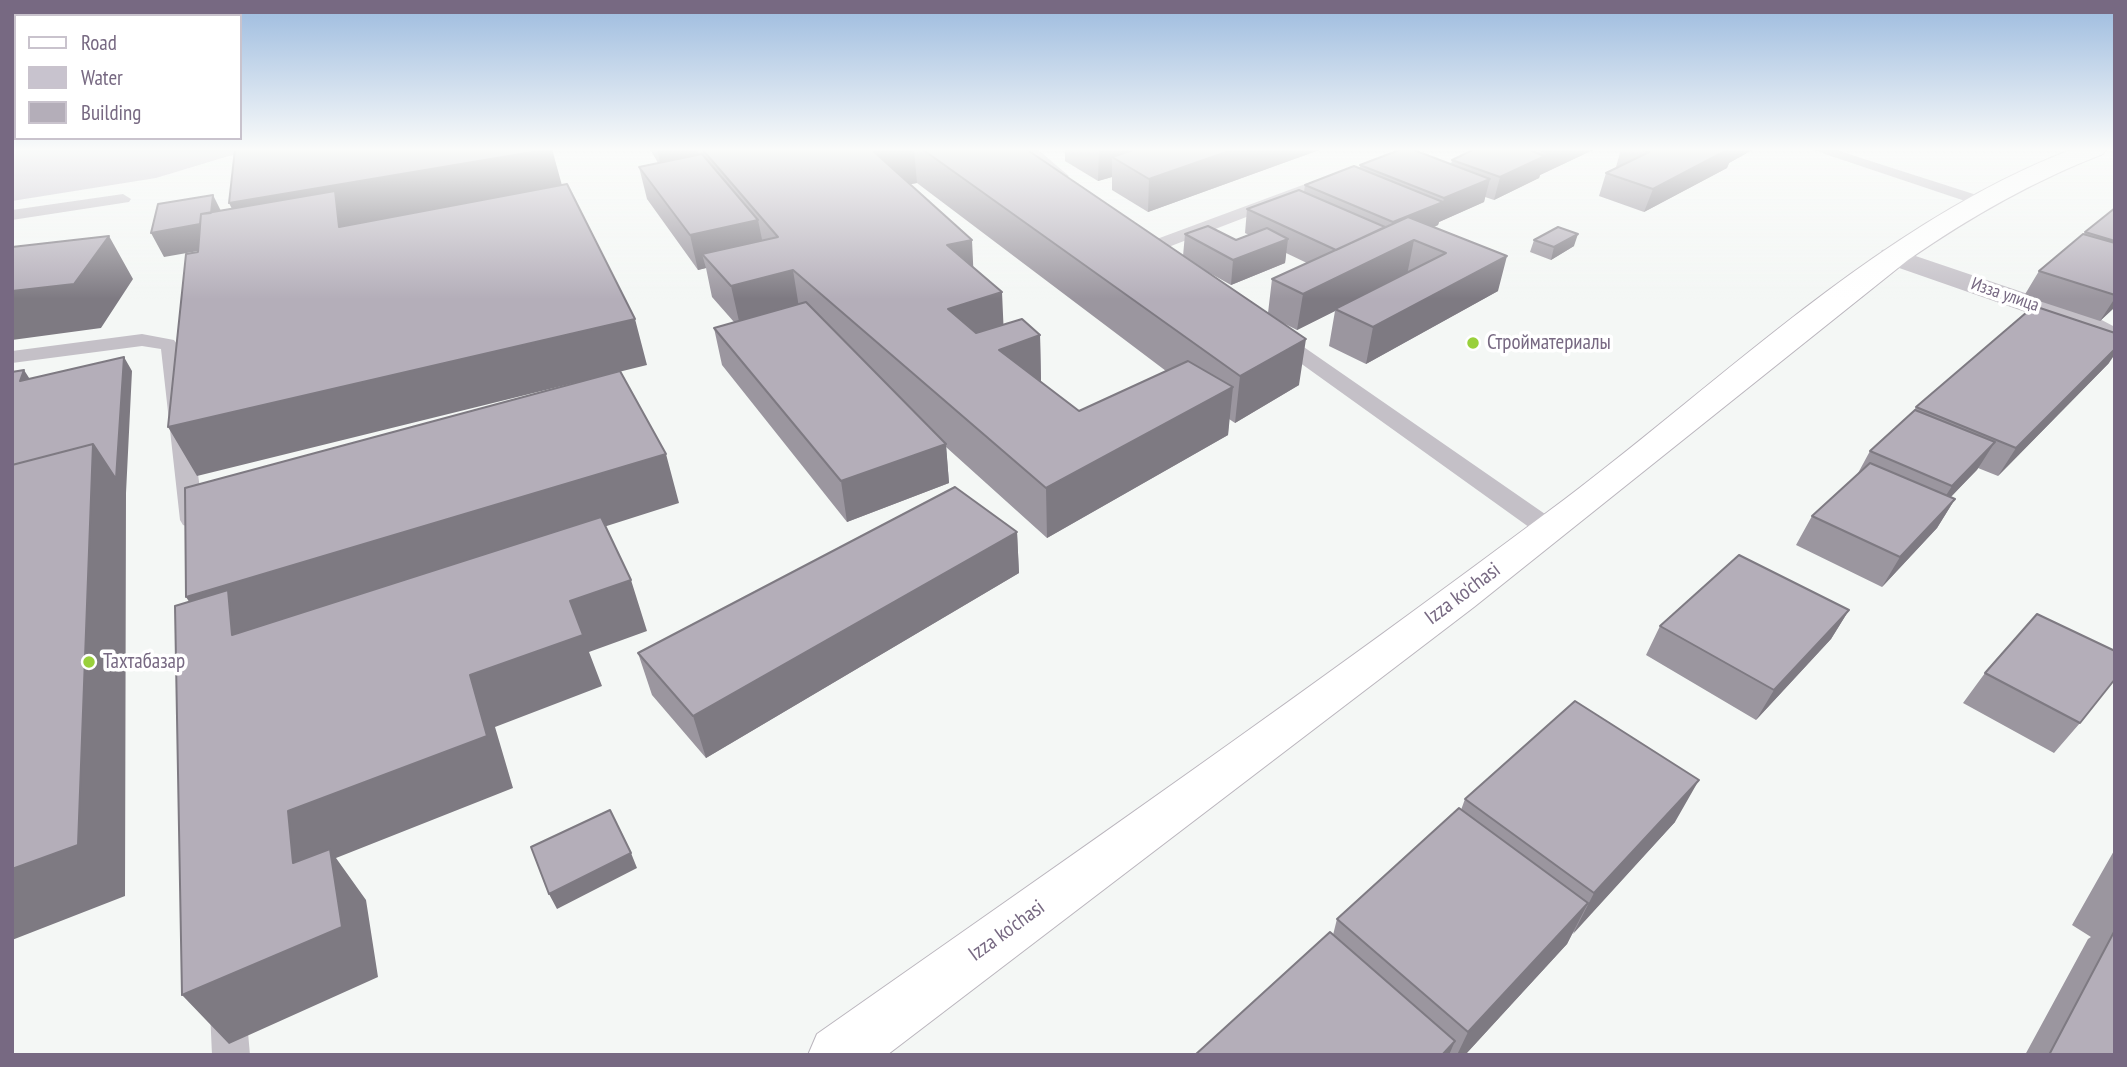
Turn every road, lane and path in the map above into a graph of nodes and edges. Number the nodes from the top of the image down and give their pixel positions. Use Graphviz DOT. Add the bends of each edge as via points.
graph roads {
  1 [pos="123,199"];
  2 [pos="1280,199"];
  3 [pos="1973,199"];
  4 [pos="1984,199"];
  5 [pos="1980,201"];
  6 [pos="12,215"];
  7 [pos="1132,231"];
  8 [pos="1152,247"];
  9 [pos="1892,256"];
  10 [pos="1175,264"];
  11 [pos="1266,329"];
  12 [pos="2115,340"];
  13 [pos="12,357"];
  14 [pos="1549,529"];
  15 [pos="194,545"];
  16 [pos="226,986"];
  17 [pos="231,1055"];
  18 [pos="838,1055"];
  1 -- 6 [label="lane"];
  2 -- 8 [label="lane"];
  3 -- 5 [label="lane"];
  4 -- 5 [label="main road, Izza ko'chasi"];
  5 -- 9 [label="main road, Izza ko'chasi"];
  7 -- 8 [label="lane"];
  8 -- 10 [label="lane"];
  9 -- 12 [label="street, Изза улица" via="2085,323"];
  9 -- 14 [label="main road, Izza ko'chasi"];
  11 -- 14 [label="lane"];
  13 -- 15 [label="lane" via="142,340 167,344 172,351"];
  14 -- 18 [label="main road, Izza ko'chasi"];
  16 -- 17 [label="lane"];
}
